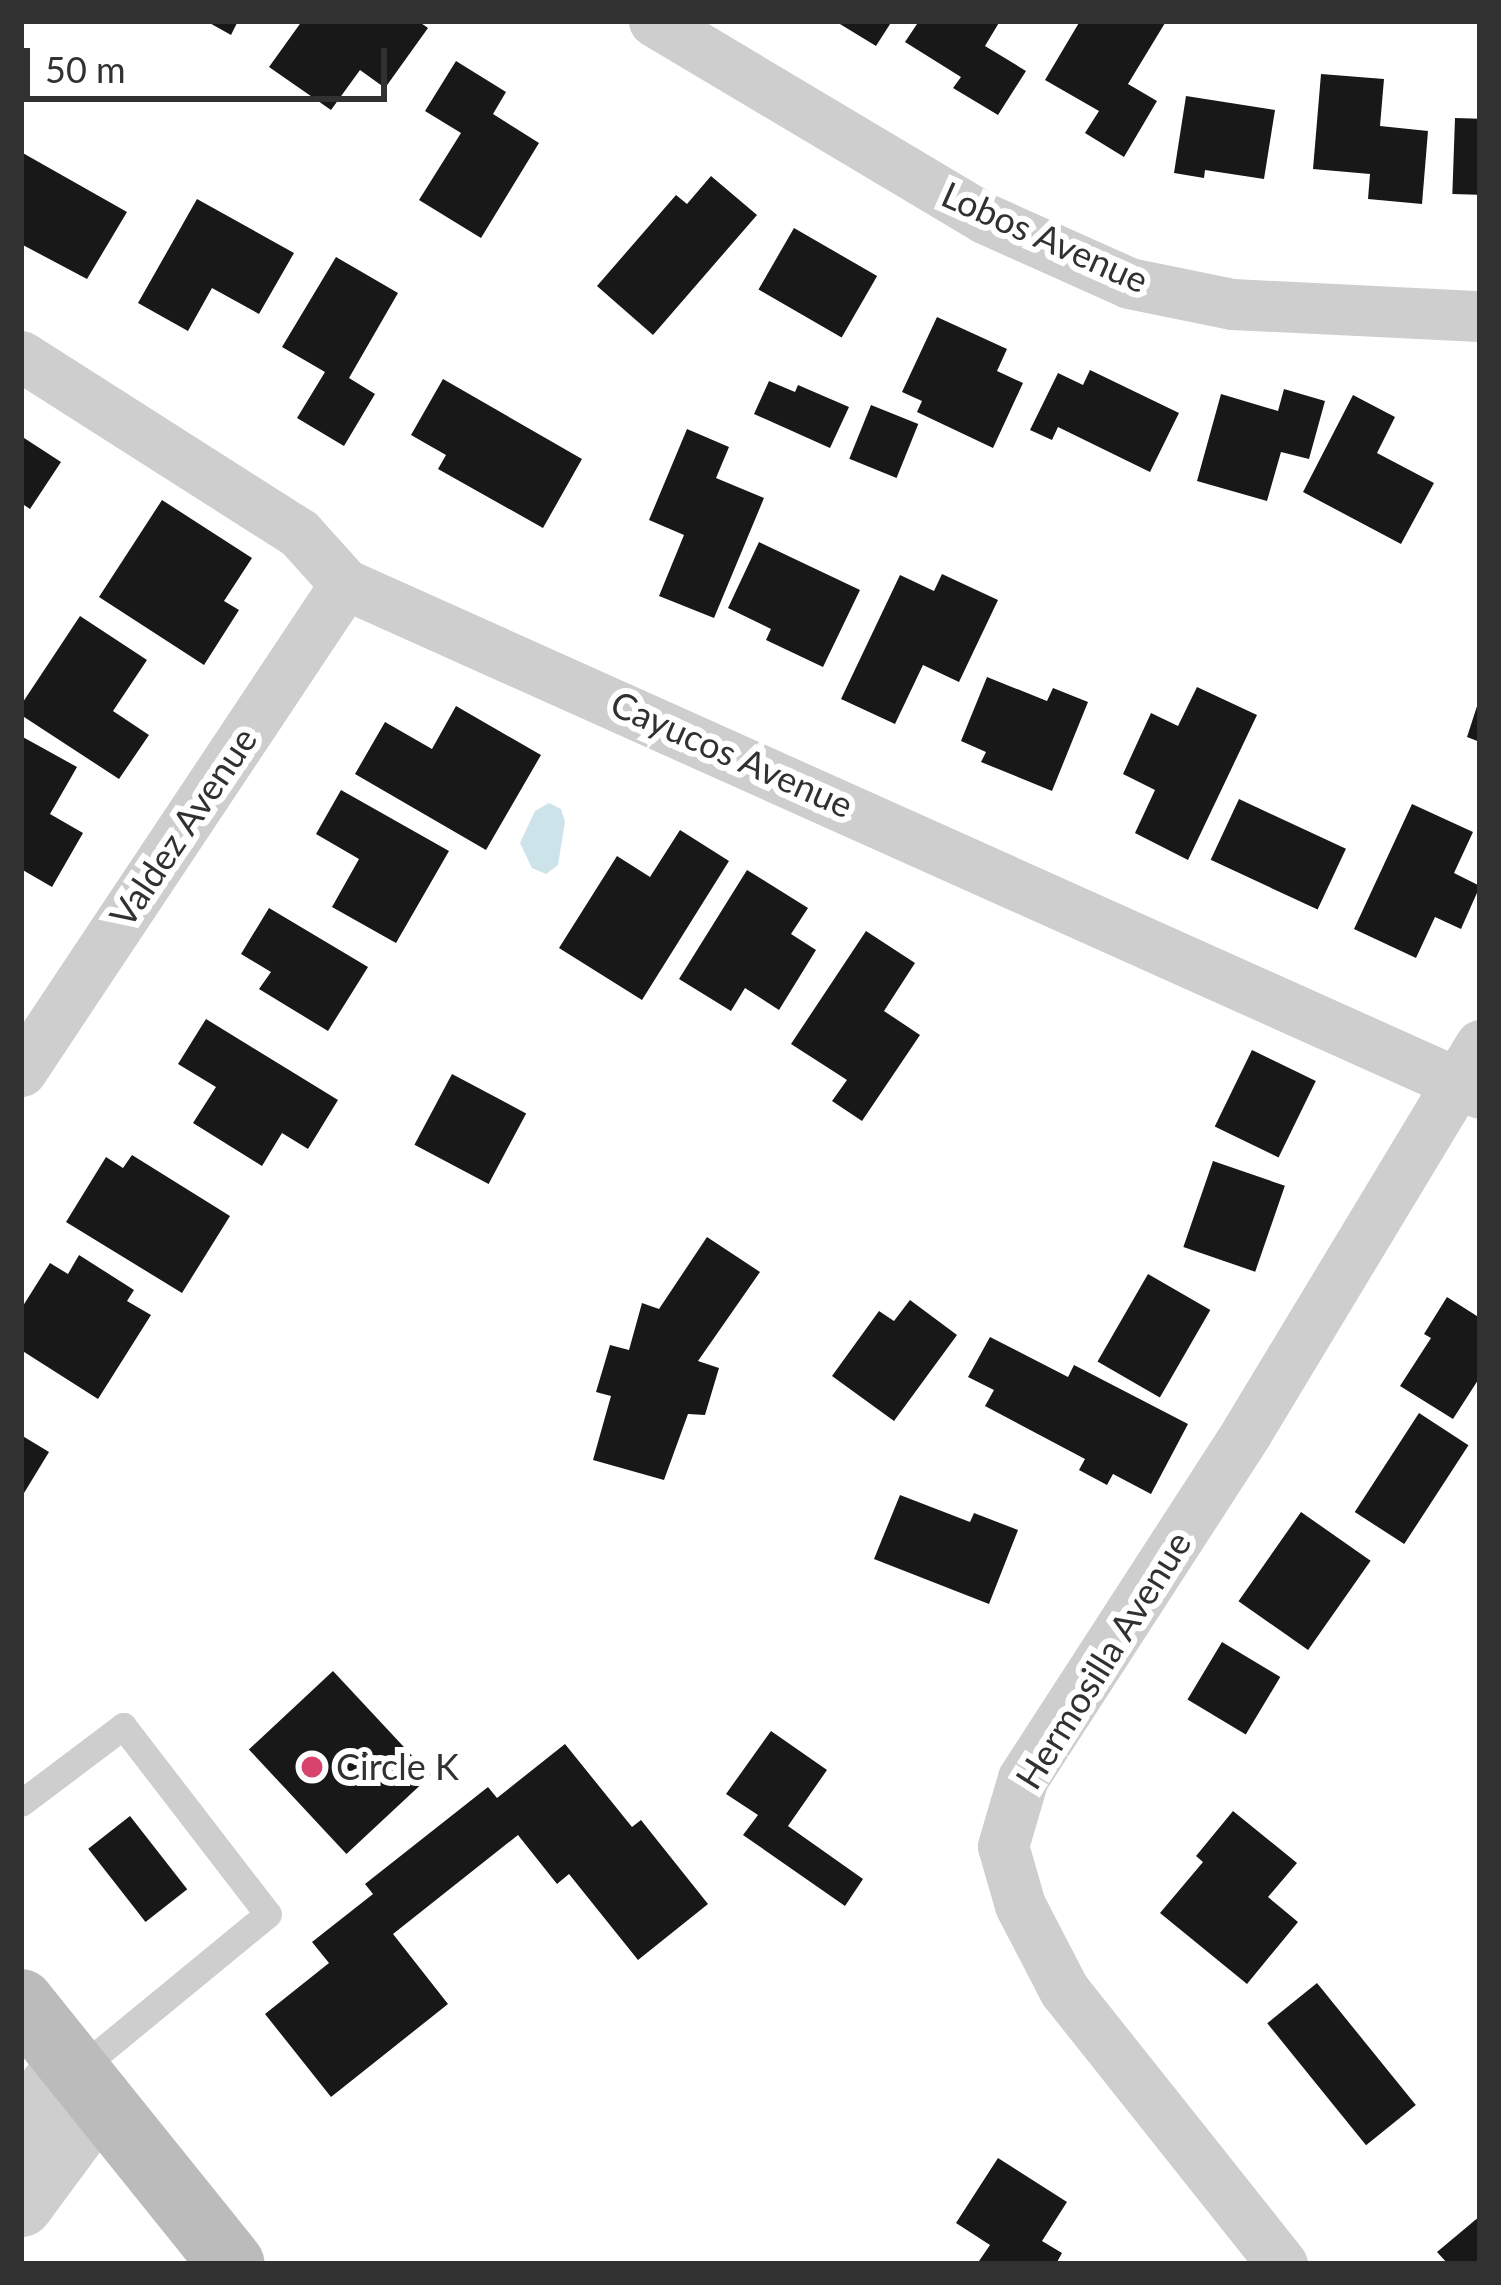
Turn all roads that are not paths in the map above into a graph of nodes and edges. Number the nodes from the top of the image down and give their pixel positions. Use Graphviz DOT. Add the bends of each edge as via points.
graph roads {
  1 [pos="654,21"];
  2 [pos="1480,316"];
  3 [pos="21,356"];
  4 [pos="345,584"];
  5 [pos="21,1071"];
  6 [pos="1472,1073"];
  7 [pos="21,1803"];
  8 [pos="21,2002"];
  9 [pos="82,2077"];
  10 [pos="21,2126"];
  11 [pos="21,2205"];
  12 [pos="232,2264"];
  13 [pos="1282,2264"];
  1 -- 2 [label="street, Lobos Avenue" via="984,218 1129,283 1232,304"];
  3 -- 4 [label="street, Cayucos Avenue" via="299,533"];
  4 -- 5 [label="street, Valdez Avenue"];
  4 -- 6 [label="street, Cayucos Avenue"];
  6 -- 13 [label="street, Hermosilla Avenue" via="1023,1778 1003,1846 1020,1905 1064,1990"];
  7 -- 9 [label="lane" via="123,1726 268,1914"];
  8 -- 9 [label="main road"];
  9 -- 10 [label="street"];
  9 -- 11 [label="street"];
  9 -- 12 [label="main road"];
}
